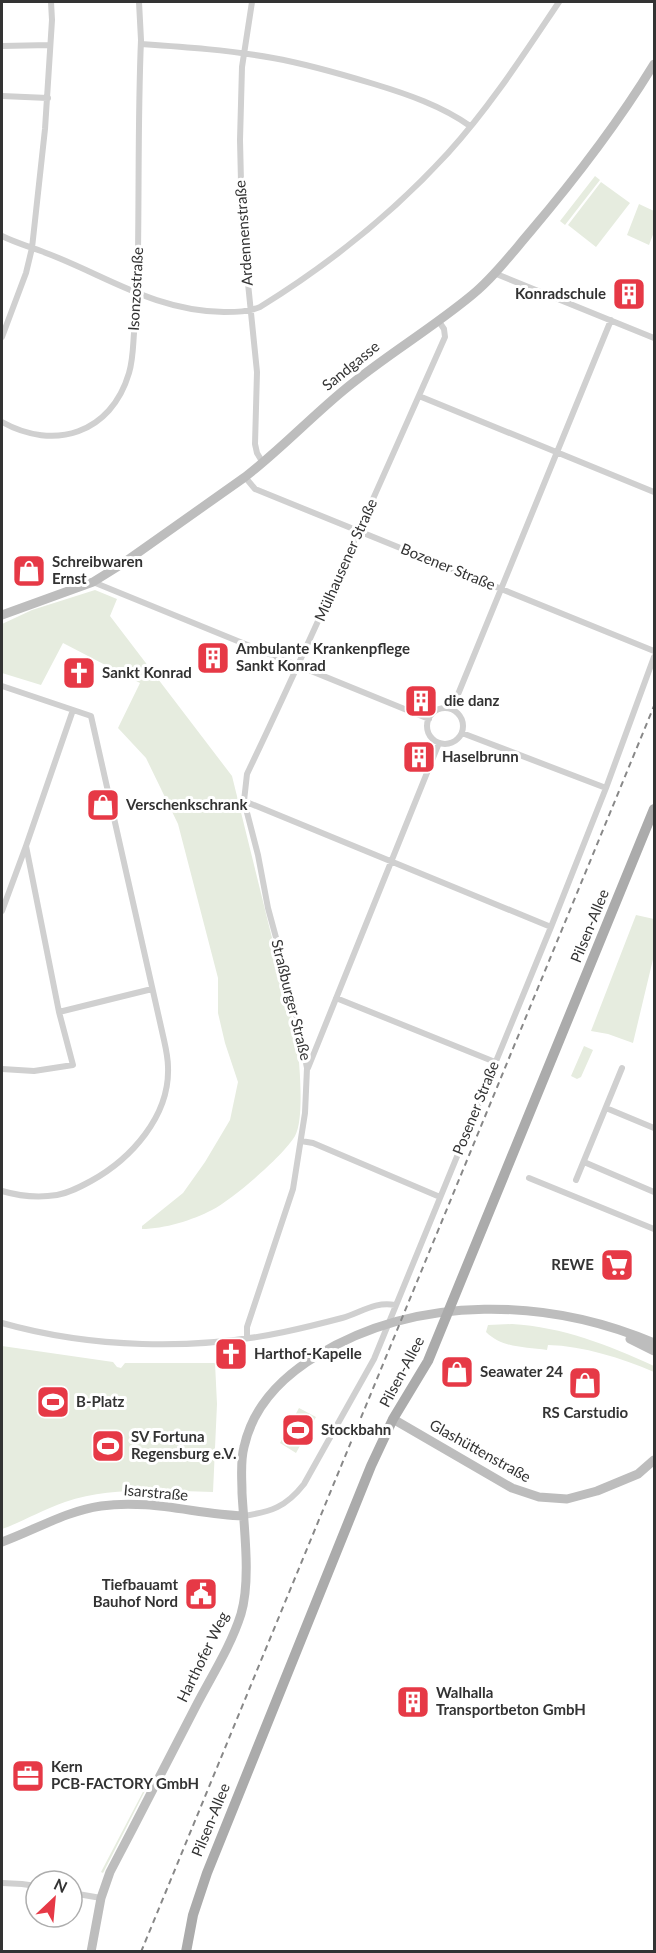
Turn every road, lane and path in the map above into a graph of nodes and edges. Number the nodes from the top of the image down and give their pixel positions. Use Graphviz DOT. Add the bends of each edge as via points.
graph roads {
  1 [pos="51,2"];
  2 [pos="139,2"];
  3 [pos="252,2"];
  4 [pos="559,2"];
  5 [pos="141,44"];
  6 [pos="50,45"];
  7 [pos="2,46"];
  8 [pos="244,54"];
  9 [pos="654,64"];
  10 [pos="2,96"];
  11 [pos="48,99"];
  12 [pos="470,126"];
  13 [pos="2,236"];
  14 [pos="32,248"];
  15 [pos="494,273"];
  16 [pos="137,295"];
  17 [pos="250,311"];
  18 [pos="438,320"];
  19 [pos="611,320"];
  20 [pos="2,337"];
  21 [pos="654,338"];
  22 [pos="418,396"];
  23 [pos="2,422"];
  24 [pos="556,452"];
  25 [pos="263,463"];
  26 [pos="245,477"];
  27 [pos="654,492"];
  28 [pos="360,531"];
  29 [pos="93,582"];
  30 [pos="502,589"];
  31 [pos="2,615"];
  32 [pos="654,651"];
  33 [pos="654,657"];
  34 [pos="299,666"];
  35 [pos="2,686"];
  36 [pos="452,709"];
  37 [pos="73,710"];
  38 [pos="429,719"];
  39 [pos="462,733"];
  40 [pos="439,743"];
  41 [pos="606,788"];
  42 [pos="244,801"];
  43 [pos="654,810"];
  44 [pos="26,846"];
  45 [pos="390,861"];
  46 [pos="2,911"];
  47 [pos="551,927"];
  48 [pos="152,989"];
  49 [pos="336,998"];
  50 [pos="59,1012"];
  51 [pos="495,1062"];
  52 [pos="307,1068"];
  53 [pos="622,1068"];
  54 [pos="2,1070"];
  55 [pos="606,1108"];
  56 [pos="654,1128"];
  57 [pos="301,1141"];
  58 [pos="584,1162"];
  59 [pos="529,1178"];
  60 [pos="576,1180"];
  61 [pos="2,1191"];
  62 [pos="654,1192"];
  63 [pos="440,1197"];
  64 [pos="654,1229"];
  65 [pos="395,1305"];
  66 [pos="2,1323"];
  67 [pos="609,1328"];
  68 [pos="247,1338"];
  69 [pos="654,1343"];
  70 [pos="654,1351"];
  71 [pos="393,1419"];
  72 [pos="654,1460"];
  73 [pos="243,1516"];
  74 [pos="2,1542"];
  75 [pos="2,1883"];
  76 [pos="24,1884"];
  77 [pos="84,1895"];
  78 [pos="101,1898"];
  79 [pos="91,1952"];
  80 [pos="186,1952"];
  1 -- 6 [label="street"];
  2 -- 5 [label="street, Isonzostraße"];
  3 -- 8 [label="street, Ardennenstraße"];
  4 -- 12 [label="street"];
  5 -- 8 [label="street"];
  5 -- 16 [label="street, Isonzostraße"];
  6 -- 7 [label="street"];
  6 -- 11 [label="street"];
  8 -- 12 [label="street" via="292,62 392,90 435,106"];
  8 -- 17 [label="street, Ardennenstraße" via="240,179"];
  9 -- 15 [label="street, Sandgasse" via="583,165"];
  10 -- 11 [label="street"];
  11 -- 14 [label="street"];
  12 -- 17 [label="street" via="392,208 331,258"];
  13 -- 14 [label="street"];
  14 -- 16 [label="street"];
  14 -- 20 [label="street"];
  15 -- 18 [label="street, Sandgasse"];
  15 -- 19 [label="street"];
  16 -- 17 [label="street" via="198,311"];
  16 -- 23 [label="street, Isonzostraße" via="129,374 108,411 77,432 62,435 28,434"];
  17 -- 25 [label="street, Ardennenstraße" via="257,372 255,444"];
  18 -- 22 [label="street, Mülhausener Straße" via="445,337"];
  18 -- 25 [label="street, Sandgasse" via="341,392"];
  19 -- 21 [label="street"];
  19 -- 24 [label="street"];
  22 -- 24 [label="street"];
  22 -- 28 [label="street, Mülhausener Straße"];
  24 -- 27 [label="street"];
  24 -- 30 [label="street"];
  25 -- 26 [label="street, Sandgasse"];
  26 -- 28 [label="street, Bozener Straße" via="255,489"];
  26 -- 29 [label="street, Sandgasse"];
  28 -- 30 [label="street, Bozener Straße"];
  28 -- 34 [label="street, Mülhausener Straße"];
  29 -- 31 [label="street, Sandgasse"];
  29 -- 34 [label="street"];
  30 -- 32 [label="street, Bozener Straße"];
  30 -- 36 [label="street"];
  33 -- 41 [label="street, Posener Straße"];
  34 -- 38 [label="street"];
  34 -- 42 [label="street, Mülhausener Straße" via="247,774"];
  35 -- 37 [label="street"];
  36 -- 38 [label="street" via="436,711"];
  36 -- 39 [label="street" via="463,722"];
  37 -- 44 [label="street"];
  37 -- 48 [label="street" via="91,716"];
  38 -- 40 [label="street" via="428,731"];
  39 -- 40 [label="street" via="450,744"];
  39 -- 41 [label="street"];
  40 -- 45 [label="street"];
  41 -- 47 [label="street, Posener Straße"];
  42 -- 45 [label="street"];
  42 -- 52 [label="street, Straßburger Straße"];
  43 -- 71 [label="main road, Pilsen-Allee" via="428,1361"];
  44 -- 46 [label="street"];
  44 -- 50 [label="street"];
  45 -- 47 [label="street"];
  45 -- 49 [label="street"];
  47 -- 51 [label="street, Posener Straße"];
  48 -- 50 [label="street"];
  48 -- 61 [label="street" via="168,1068 162,1105 143,1138 116,1165 72,1191 37,1196"];
  49 -- 51 [label="street"];
  49 -- 52 [label="street"];
  50 -- 54 [label="street" via="73,1065 34,1071"];
  51 -- 63 [label="street, Posener Straße"];
  52 -- 57 [label="street, Straßburger Straße"];
  53 -- 55 [label="street"];
  55 -- 56 [label="street"];
  55 -- 58 [label="street"];
  57 -- 63 [label="street"];
  57 -- 68 [label="street, Straßburger Straße" via="293,1189 247,1327"];
  58 -- 60 [label="street"];
  58 -- 62 [label="street"];
  59 -- 64 [label="street"];
  63 -- 65 [label="street, Posener Straße"];
  65 -- 68 [label="street" via="373,1306 345,1317"];
  65 -- 73 [label="street, Posener Straße" via="365,1377 304,1484 276,1509"];
  66 -- 68 [label="street" via="56,1337 122,1343"];
  67 -- 69 [label="street"];
  67 -- 70 [label="street"];
  67 -- 73 [label="street, Harthofer Weg" via="526,1311 471,1309 398,1320 325,1351 295,1371 254,1417 241,1465"];
  71 -- 72 [label="street, Glashüttenstraße" via="512,1488 539,1497 567,1499 597,1491 638,1474"];
  71 -- 80 [label="main road, Pilsen-Allee" via="352,1509 210,1863"];
  73 -- 74 [label="street, Isarstraße" via="151,1505 101,1506 68,1513"];
  73 -- 78 [label="street, Harthofer Weg" via="245,1590 240,1616 110,1872"];
  75 -- 76 [label="street"];
  77 -- 78 [label="street"];
  78 -- 79 [label="street, Harthofer Weg"];
}
